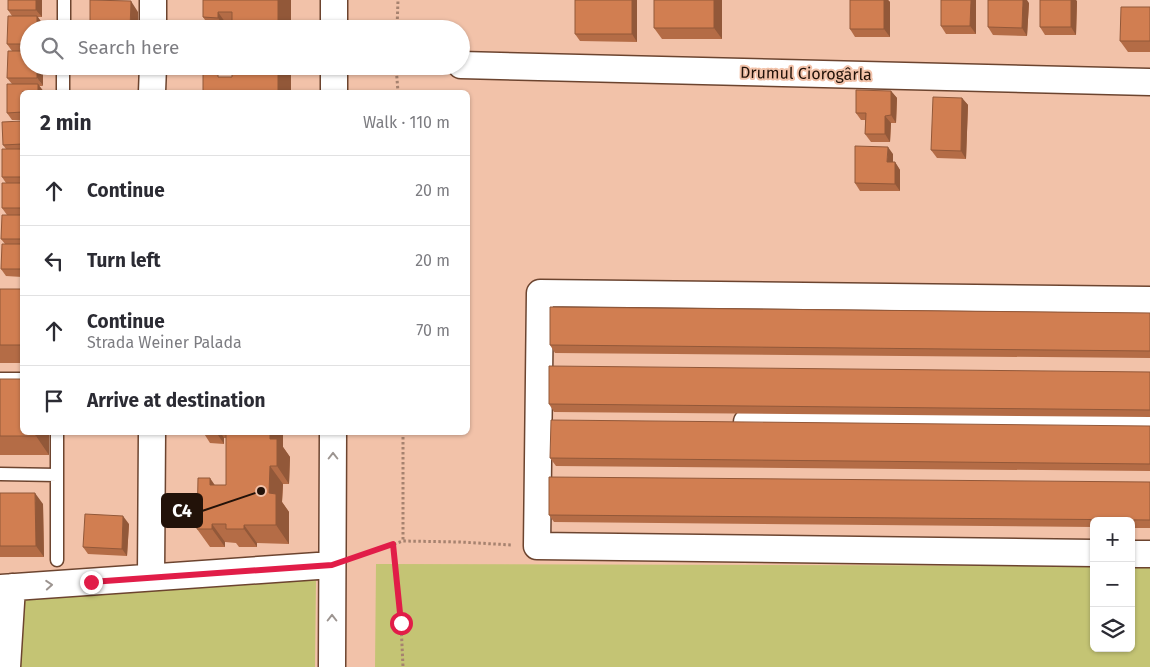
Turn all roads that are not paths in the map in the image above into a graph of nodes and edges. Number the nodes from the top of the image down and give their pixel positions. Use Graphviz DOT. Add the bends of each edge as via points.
graph roads {
  1 [pos="64,0"];
  2 [pos="153,0"];
  3 [pos="334,0"];
  4 [pos="64,20"];
  5 [pos="153,20"];
  6 [pos="334,20"];
  7 [pos="470,65"];
  8 [pos="63,75"];
  9 [pos="152,75"];
  10 [pos="334,75"];
  11 [pos="1150,82"];
  12 [pos="63,90"];
  13 [pos="152,90"];
  14 [pos="334,90"];
  15 [pos="1150,300"];
  16 [pos="0,379"];
  17 [pos="20,379"];
  18 [pos="726,422"];
  19 [pos="1150,425"];
  20 [pos="57,435"];
  21 [pos="152,435"];
  22 [pos="333,435"];
  23 [pos="0,474"];
  24 [pos="57,474"];
  25 [pos="1090,553"];
  26 [pos="1135,554"];
  27 [pos="1150,554"];
  28 [pos="57,560"];
  29 [pos="332,565"];
  30 [pos="151,578"];
  31 [pos="6,588"];
  32 [pos="7,667"];
  33 [pos="332,667"];
  1 -- 4 [label="lane"];
  2 -- 5 [label="street"];
  3 -- 6 [label="street"];
  7 -- 11 [label="street, Drumul Ciorogârla"];
  8 -- 12 [label="lane"];
  9 -- 13 [label="street"];
  10 -- 14 [label="street"];
  15 -- 25 [label="street" via="540,293 548,420 537,546"];
  16 -- 17 [label="lane"];
  18 -- 19 [label="street"];
  20 -- 24 [label="lane"];
  21 -- 30 [label="street"];
  29 -- 22 [label="street, one-way"];
  23 -- 24 [label="lane"];
  24 -- 28 [label="lane"];
  26 -- 27 [label="street"];
  29 -- 30 [label="street"];
  33 -- 29 [label="street, one-way"];
  31 -- 30 [label="street, one-way"];
  31 -- 32 [label="street"];
}
